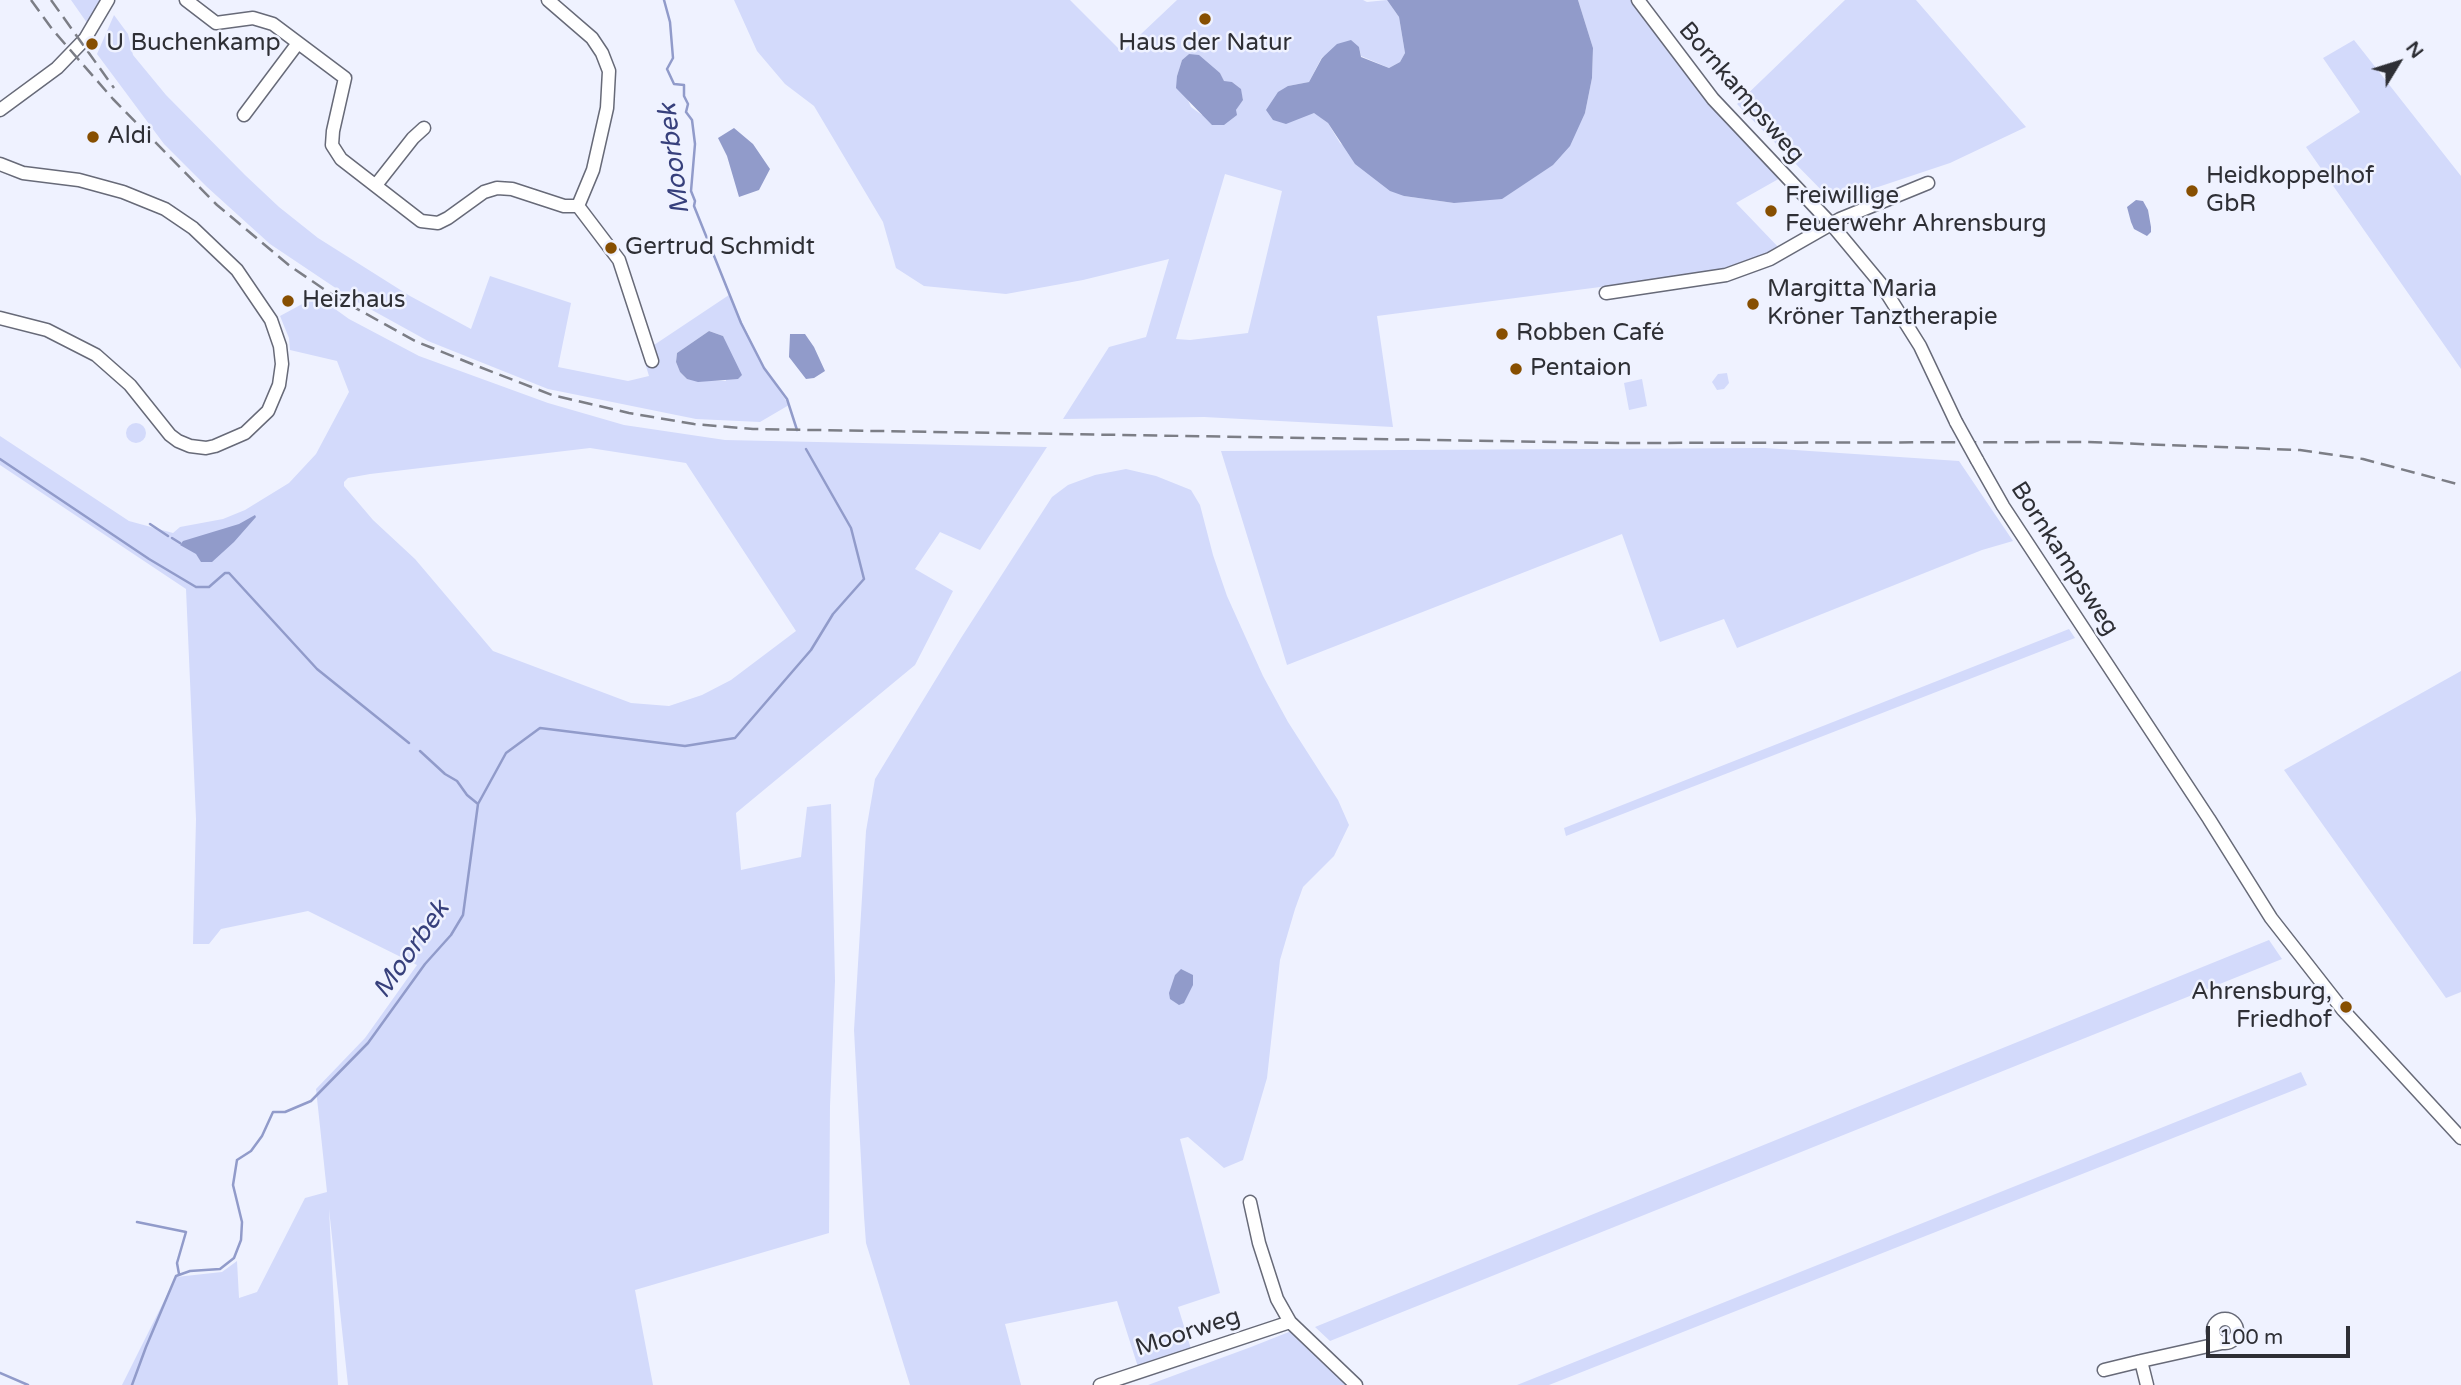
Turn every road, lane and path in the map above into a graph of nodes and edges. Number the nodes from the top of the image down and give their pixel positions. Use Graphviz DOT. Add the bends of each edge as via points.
graph roads {
  1 [pos="108,0"];
  2 [pos="186,0"];
  3 [pos="548,0"];
  4 [pos="1637,0"];
  5 [pos="298,43"];
  6 [pos="0,110"];
  7 [pos="244,115"];
  8 [pos="424,128"];
  9 [pos="0,164"];
  10 [pos="1928,183"];
  11 [pos="376,185"];
  12 [pos="578,206"];
  13 [pos="1832,225"];
  14 [pos="1606,293"];
  15 [pos="0,318"];
  16 [pos="652,361"];
  17 [pos="2461,1138"];
  18 [pos="1250,1202"];
  19 [pos="1290,1322"];
  20 [pos="2222,1343"];
  21 [pos="2141,1361"];
  22 [pos="2104,1370"];
  23 [pos="1100,1385"];
  24 [pos="1356,1385"];
  25 [pos="2147,1385"];
  1 -- 6 [label="street" via="85,39 50,73"];
  2 -- 5 [label="street" via="216,23 259,18"];
  3 -- 12 [label="street" via="592,38 609,71 607,108 593,170"];
  4 -- 13 [label="street, Bornkampsweg" via="1713,99"];
  5 -- 7 [label="street"];
  5 -- 11 [label="street" via="345,78 332,145 341,159"];
  8 -- 11 [label="street"];
  9 -- 15 [label="street" via="23,173 79,180 123,192 165,209 193,228 237,270 272,321 281,355 279,385 268,411 245,433 215,446 190,446 170,435 120,375 96,355 47,330"];
  10 -- 13 [label="street"];
  11 -- 12 [label="street" via="421,221 448,218 497,188"];
  12 -- 16 [label="street" via="619,260"];
  13 -- 14 [label="street" via="1770,259 1726,275"];
  13 -- 17 [label="street, Bornkampsweg, bridge" via="1881,284 1920,346 2003,506 2271,918 2343,1010"];
  18 -- 19 [label="street" via="1277,1299"];
  19 -- 23 [label="street, Moorweg"];
  19 -- 24 [label="street"];
  20 -- 21 [label="street"];
  21 -- 22 [label="street"];
  21 -- 25 [label="street"];
}
